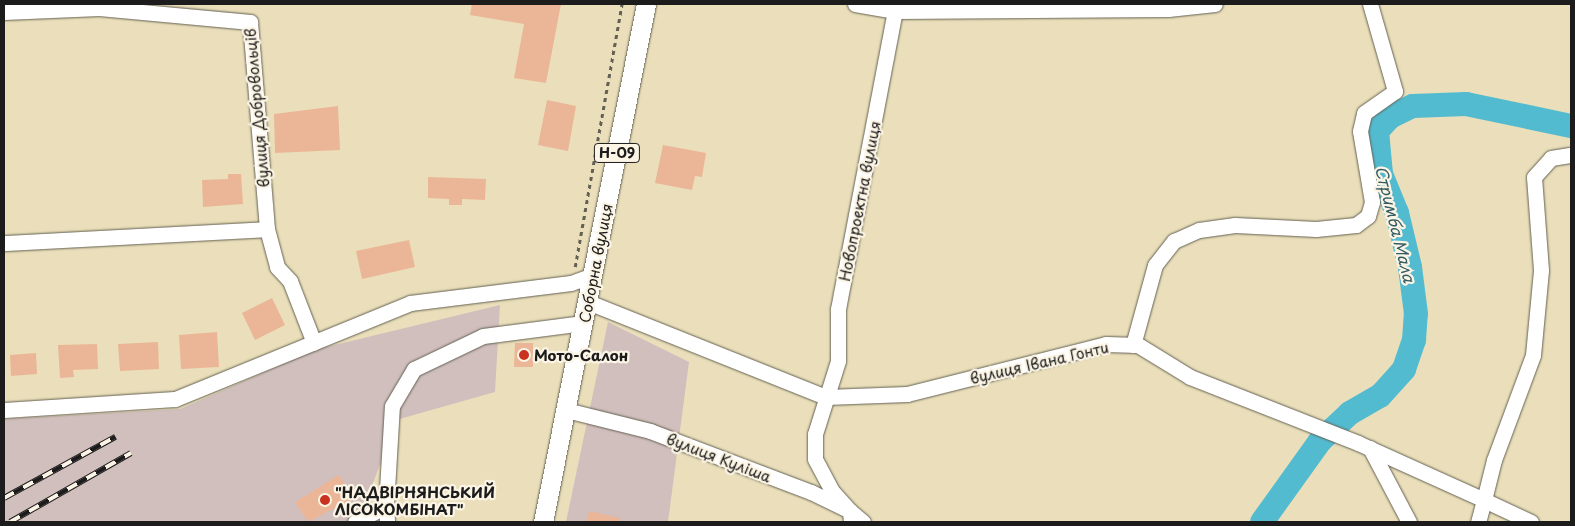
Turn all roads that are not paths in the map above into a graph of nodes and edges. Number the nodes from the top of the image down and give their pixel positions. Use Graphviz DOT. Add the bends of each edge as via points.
graph roads {
  1 [pos="646,4"];
  2 [pos="855,4"];
  3 [pos="1215,4"];
  4 [pos="1370,4"];
  5 [pos="123,7"];
  6 [pos="966,7"];
  7 [pos="896,8"];
  8 [pos="4,12"];
  9 [pos="1570,155"];
  10 [pos="267,229"];
  11 [pos="4,243"];
  12 [pos="593,275"];
  13 [pos="588,302"];
  14 [pos="583,323"];
  15 [pos="314,343"];
  16 [pos="1133,345"];
  17 [pos="826,398"];
  18 [pos="4,410"];
  19 [pos="566,410"];
  20 [pos="1364,445"];
  21 [pos="1484,500"];
  22 [pos="386,506"];
  23 [pos="850,516"];
  24 [pos="355,522"];
  25 [pos="387,522"];
  26 [pos="543,522"];
  27 [pos="863,522"];
  28 [pos="1409,522"];
  29 [pos="1478,522"];
  30 [pos="1532,522"];
  1 -- 12 [label="main road, Соборна вулиця / Н-09"];
  2 -- 7 [label="street"];
  3 -- 6 [label="street" via="1168,9"];
  4 -- 16 [label="street" via="1395,92 1364,113 1360,131 1372,202 1368,216 1356,225 1316,229 1235,225 1199,230 1174,241 1155,265"];
  5 -- 8 [label="street, вулиця Добровольців"];
  5 -- 10 [label="street, вулиця Добровольців" via="250,22"];
  6 -- 7 [label="street"];
  7 -- 17 [label="street, Новопроектна вулиця" via="838,309 838,361"];
  9 -- 21 [label="street" via="1551,158 1534,177 1541,270 1533,355 1494,460"];
  10 -- 11 [label="street"];
  10 -- 15 [label="street, вулиця Добровольців" via="277,267 290,281"];
  12 -- 13 [label="main road, Соборна вулиця / Н-09"];
  12 -- 15 [label="street" via="571,283 410,303"];
  13 -- 14 [label="main road, Соборна вулиця / Н-09"];
  13 -- 17 [label="street, вулиця Івана Гонти"];
  14 -- 19 [label="main road, Соборна вулиця / Н-09"];
  14 -- 22 [label="street" via="483,336 414,369 392,406"];
  15 -- 18 [label="street" via="175,399"];
  16 -- 17 [label="street, вулиця Івана Гонти" via="1106,344 907,394"];
  16 -- 20 [label="street, вулиця Івана Гонти" via="1190,377"];
  17 -- 23 [label="street, Новопроектна вулиця" via="815,434 814,459"];
  19 -- 23 [label="street, вулиця Куліша" via="650,431"];
  19 -- 26 [label="main road, Соборна вулиця / Н-09"];
  20 -- 21 [label="street, вулиця Івана Гонти"];
  20 -- 28 [label="street"];
  21 -- 29 [label="street"];
  21 -- 30 [label="street, вулиця Івана Гонти"];
  22 -- 24 [label="street"];
  22 -- 25 [label="street"];
  23 -- 27 [label="street, вулиця Куліша"];
}
